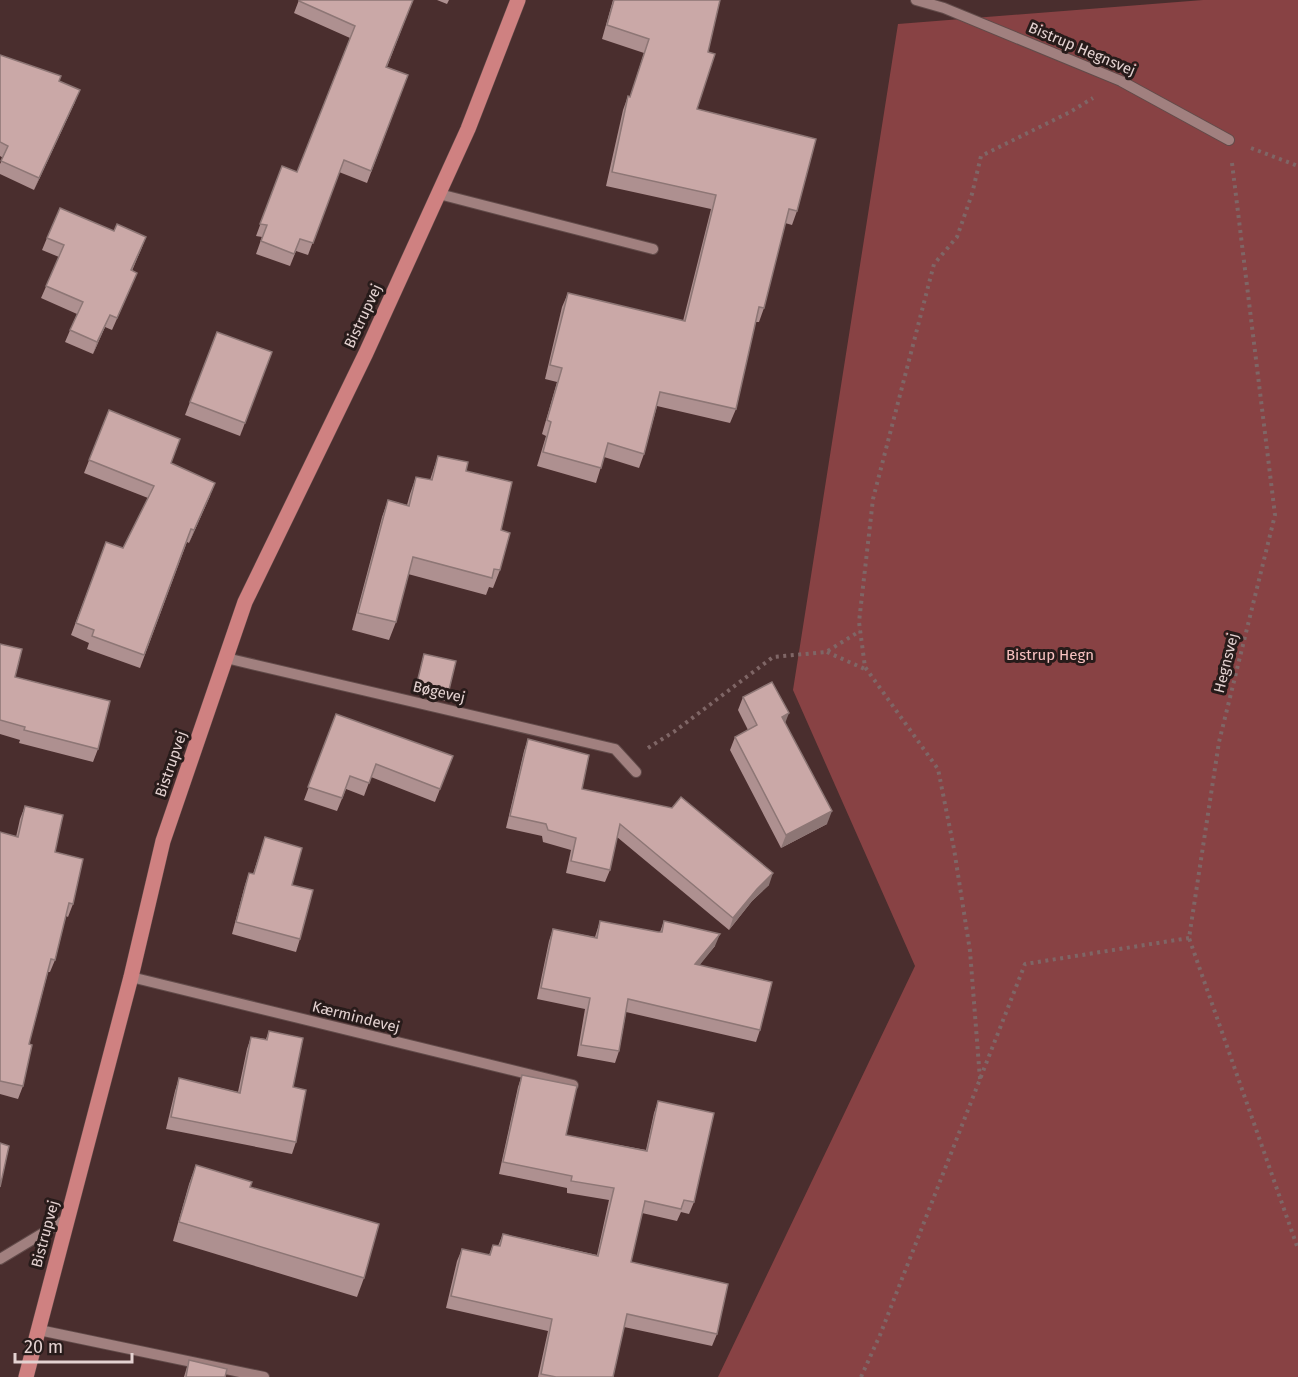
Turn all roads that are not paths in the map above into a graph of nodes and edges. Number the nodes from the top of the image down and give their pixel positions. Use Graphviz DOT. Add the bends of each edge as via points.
graph roads {
  1 [pos="518,0"];
  2 [pos="916,0"];
  3 [pos="1229,140"];
  4 [pos="439,194"];
  5 [pos="654,249"];
  6 [pos="226,657"];
  7 [pos="636,772"];
  8 [pos="131,977"];
  9 [pos="573,1085"];
  10 [pos="68,1218"];
  11 [pos="0,1259"];
  12 [pos="39,1330"];
  13 [pos="26,1377"];
  14 [pos="264,1377"];
  1 -- 4 [label="main road, Bistrupvej"];
  2 -- 3 [label="street, Bistrup Hegnsvej" via="1121,81"];
  4 -- 5 [label="street"];
  4 -- 6 [label="main road, Bistrupvej" via="245,602"];
  6 -- 7 [label="street, Bøgevej" via="615,749"];
  6 -- 8 [label="main road, Bistrupvej" via="163,841"];
  8 -- 9 [label="street, Kærmindevej"];
  8 -- 10 [label="main road, Bistrupvej"];
  10 -- 11 [label="street"];
  10 -- 12 [label="main road, Bistrupvej"];
  12 -- 13 [label="main road, Bistrupvej"];
  12 -- 14 [label="street"];
}
